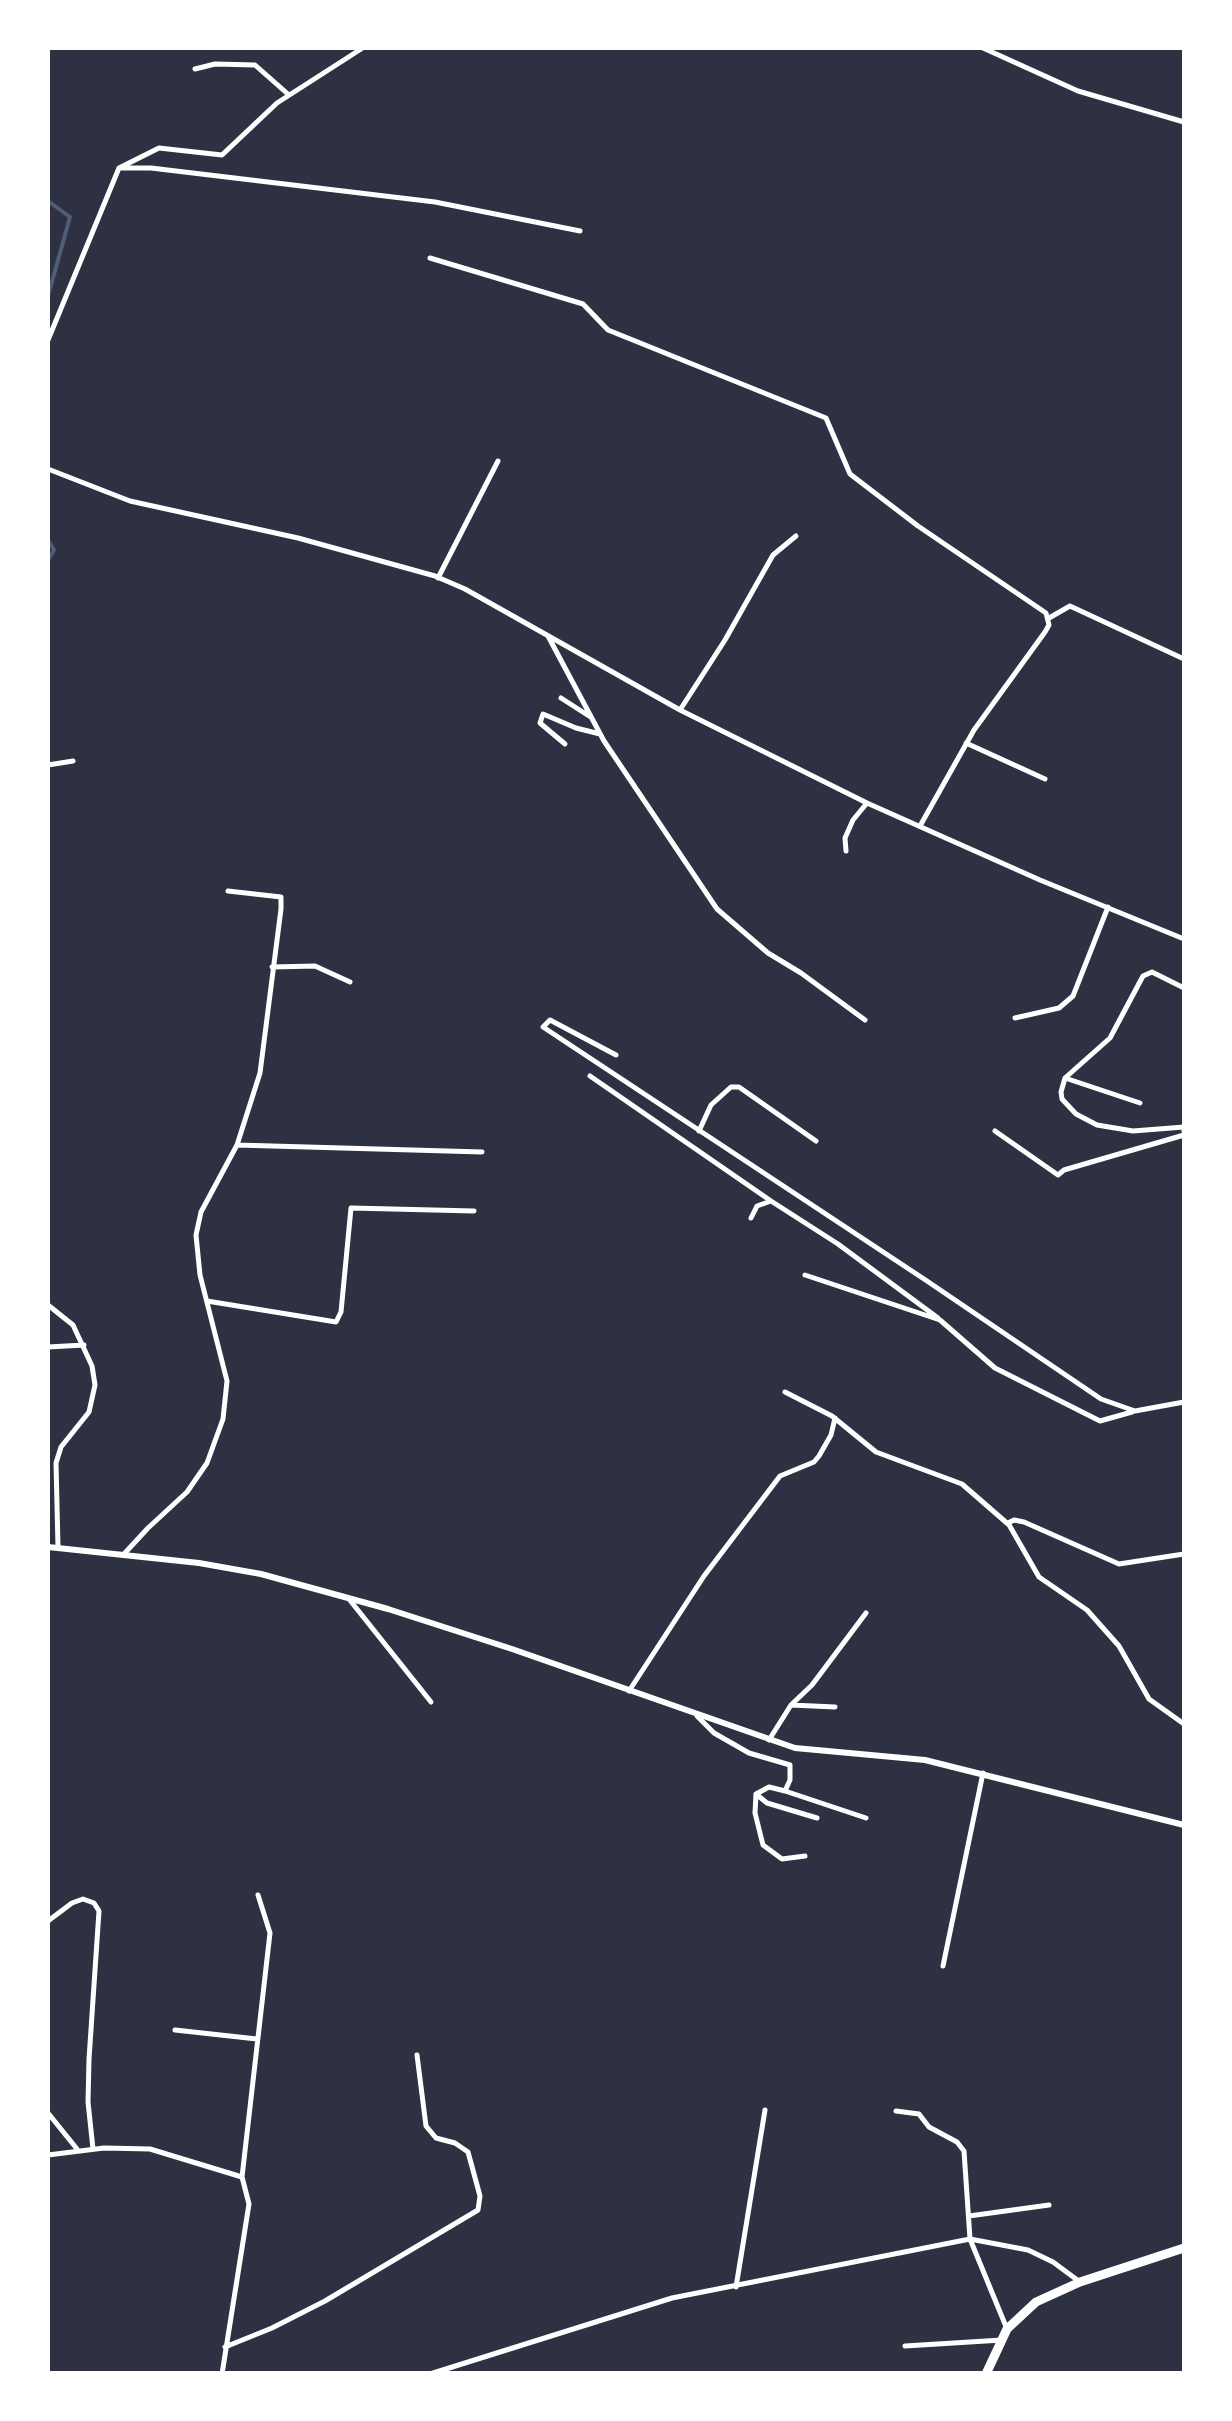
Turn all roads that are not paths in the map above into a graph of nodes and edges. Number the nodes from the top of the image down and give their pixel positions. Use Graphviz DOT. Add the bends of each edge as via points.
graph roads {
  1 [pos="982,48"];
  2 [pos="361,49"];
  3 [pos="195,69"];
  4 [pos="289,95"];
  5 [pos="1184,122"];
  6 [pos="118,168"];
  7 [pos="580,231"];
  8 [pos="430,258"];
  9 [pos="48,340"];
  10 [pos="498,461"];
  11 [pos="48,469"];
  12 [pos="796,536"];
  13 [pos="438,578"];
  14 [pos="1049,618"];
  15 [pos="546,634"];
  16 [pos="1184,659"];
  17 [pos="561,698"];
  18 [pos="680,710"];
  19 [pos="592,717"];
  20 [pos="600,734"];
  21 [pos="966,743"];
  22 [pos="564,744"];
  23 [pos="74,761"];
  24 [pos="48,765"];
  25 [pos="1046,779"];
  26 [pos="866,803"];
  27 [pos="920,826"];
  28 [pos="846,851"];
  29 [pos="228,891"];
  30 [pos="1108,908"];
  31 [pos="1184,938"];
  32 [pos="272,967"];
  33 [pos="350,982"];
  34 [pos="1184,988"];
  35 [pos="1015,1018"];
  36 [pos="865,1020"];
  37 [pos="616,1055"];
  38 [pos="590,1076"];
  39 [pos="1065,1078"];
  40 [pos="1140,1103"];
  41 [pos="995,1130"];
  42 [pos="698,1131"];
  43 [pos="1184,1133"];
  44 [pos="816,1140"];
  45 [pos="236,1145"];
  46 [pos="482,1152"];
  47 [pos="771,1201"];
  48 [pos="474,1211"];
  49 [pos="750,1218"];
  50 [pos="804,1275"];
  51 [pos="207,1301"];
  52 [pos="48,1305"];
  53 [pos="940,1320"];
  54 [pos="84,1345"];
  55 [pos="48,1348"];
  56 [pos="786,1392"];
  57 [pos="1184,1402"];
  58 [pos="1135,1411"];
  59 [pos="835,1418"];
  60 [pos="1008,1524"];
  61 [pos="48,1546"];
  62 [pos="58,1546"];
  63 [pos="124,1554"];
  64 [pos="1184,1554"];
  65 [pos="348,1598"];
  66 [pos="866,1613"];
  67 [pos="629,1692"];
  68 [pos="431,1702"];
  69 [pos="791,1705"];
  70 [pos="835,1706"];
  71 [pos="697,1716"];
  72 [pos="1184,1724"];
  73 [pos="770,1740"];
  74 [pos="983,1773"];
  75 [pos="785,1791"];
  76 [pos="756,1794"];
  77 [pos="817,1818"];
  78 [pos="866,1818"];
  79 [pos="1184,1825"];
  80 [pos="805,1856"];
  81 [pos="258,1895"];
  82 [pos="48,1921"];
  83 [pos="943,1966"];
  84 [pos="175,2030"];
  85 [pos="257,2040"];
  86 [pos="417,2055"];
  87 [pos="765,2110"];
  88 [pos="896,2111"];
  89 [pos="48,2113"];
  90 [pos="93,2149"];
  91 [pos="78,2150"];
  92 [pos="48,2155"];
  93 [pos="242,2177"];
  94 [pos="1049,2204"];
  95 [pos="969,2216"];
  96 [pos="970,2239"];
  97 [pos="1184,2248"];
  98 [pos="1080,2282"];
  99 [pos="736,2287"];
  100 [pos="1007,2329"];
  101 [pos="1002,2340"];
  102 [pos="904,2346"];
  103 [pos="224,2347"];
  104 [pos="222,2374"];
  105 [pos="430,2374"];
  106 [pos="986,2374"];
  1 -- 5 [label="street" via="1078,92"];
  2 -- 4 [label="street"];
  3 -- 4 [label="street" via="255,65"];
  4 -- 6 [label="street" via="222,155 159,148"];
  6 -- 7 [label="street" via="435,202"];
  6 -- 9 [label="street"];
  8 -- 14 [label="street" via="583,304 608,330 826,418 850,474"];
  10 -- 13 [label="street"];
  11 -- 13 [label="street" via="130,501"];
  12 -- 18 [label="street" via="773,555"];
  13 -- 15 [label="street"];
  14 -- 16 [label="street" via="1070,606"];
  14 -- 21 [label="street"];
  15 -- 18 [label="street"];
  15 -- 19 [label="street"];
  17 -- 19 [label="street"];
  18 -- 26 [label="street"];
  19 -- 20 [label="street"];
  20 -- 22 [label="street" via="543,714 540,723"];
  20 -- 36 [label="street" via="718,909"];
  21 -- 25 [label="street"];
  21 -- 27 [label="street"];
  23 -- 24 [label="street"];
  26 -- 27 [label="street"];
  26 -- 28 [label="street" via="845,838"];
  27 -- 30 [label="street"];
  29 -- 32 [label="street" via="281,897"];
  30 -- 31 [label="street"];
  30 -- 35 [label="street" via="1073,996 1060,1008"];
  32 -- 33 [label="street" via="316,966"];
  32 -- 45 [label="street" via="260,1073"];
  34 -- 39 [label="street" via="1152,972 1143,976 1110,1038"];
  37 -- 42 [label="street" via="550,1020 543,1027"];
  38 -- 47 [label="street"];
  39 -- 40 [label="street"];
  39 -- 43 [label="street" via="1062,1100 1097,1125 1134,1131 1184,1127"];
  41 -- 43 [label="street" via="1058,1175"];
  42 -- 44 [label="street" via="711,1105 739,1087"];
  42 -- 58 [label="street" via="1093,1395"];
  45 -- 46 [label="street"];
  45 -- 51 [label="street" via="196,1234"];
  47 -- 49 [label="street"];
  47 -- 53 [label="street"];
  48 -- 51 [label="street" via="351,1208 336,1322"];
  50 -- 53 [label="street"];
  51 -- 63 [label="street" via="227,1381 222,1419 188,1492"];
  52 -- 54 [label="street" via="73,1325"];
  53 -- 58 [label="street" via="995,1368 1100,1421"];
  54 -- 55 [label="street"];
  54 -- 62 [label="street" via="94,1394 56,1463"];
  56 -- 59 [label="street"];
  57 -- 58 [label="street"];
  59 -- 60 [label="street" via="876,1452 962,1484"];
  59 -- 67 [label="street" via="819,1456 780,1476"];
  60 -- 64 [label="street" via="1024,1522 1120,1564"];
  60 -- 72 [label="street" via="1039,1577 1087,1610 1119,1646 1149,1700"];
  61 -- 62 [label="street"];
  62 -- 63 [label="street"];
  63 -- 65 [label="street" via="261,1574"];
  65 -- 67 [label="street"];
  65 -- 68 [label="street"];
  66 -- 69 [label="street"];
  67 -- 71 [label="street"];
  69 -- 70 [label="street"];
  69 -- 73 [label="street"];
  71 -- 73 [label="street"];
  71 -- 75 [label="street" via="749,1753 790,1765"];
  73 -- 74 [label="street"];
  74 -- 79 [label="street"];
  74 -- 83 [label="street"];
  75 -- 76 [label="street" via="769,1787"];
  75 -- 78 [label="street"];
  76 -- 77 [label="street"];
  76 -- 80 [label="street" via="763,1846 782,1859"];
  81 -- 85 [label="street" via="270,1932"];
  82 -- 90 [label="street" via="84,1900 99,1911 89,2059"];
  84 -- 85 [label="street"];
  85 -- 93 [label="street"];
  86 -- 103 [label="street" via="426,2126 468,2152 478,2210 325,2300"];
  87 -- 99 [label="street"];
  88 -- 95 [label="street" via="919,2114 958,2142"];
  89 -- 91 [label="street"];
  90 -- 91 [label="street"];
  90 -- 93 [label="street" via="150,2149"];
  91 -- 92 [label="street"];
  93 -- 103 [label="street" via="250,2204"];
  94 -- 95 [label="street"];
  95 -- 96 [label="street"];
  96 -- 98 [label="street" via="1028,2250"];
  96 -- 99 [label="street"];
  96 -- 100 [label="street"];
  97 -- 98 [label="highway"];
  98 -- 100 [label="highway" via="1036,2302"];
  99 -- 105 [label="street" via="672,2298"];
  100 -- 101 [label="highway"];
  101 -- 102 [label="street"];
  101 -- 106 [label="highway"];
  103 -- 104 [label="street"];
}
